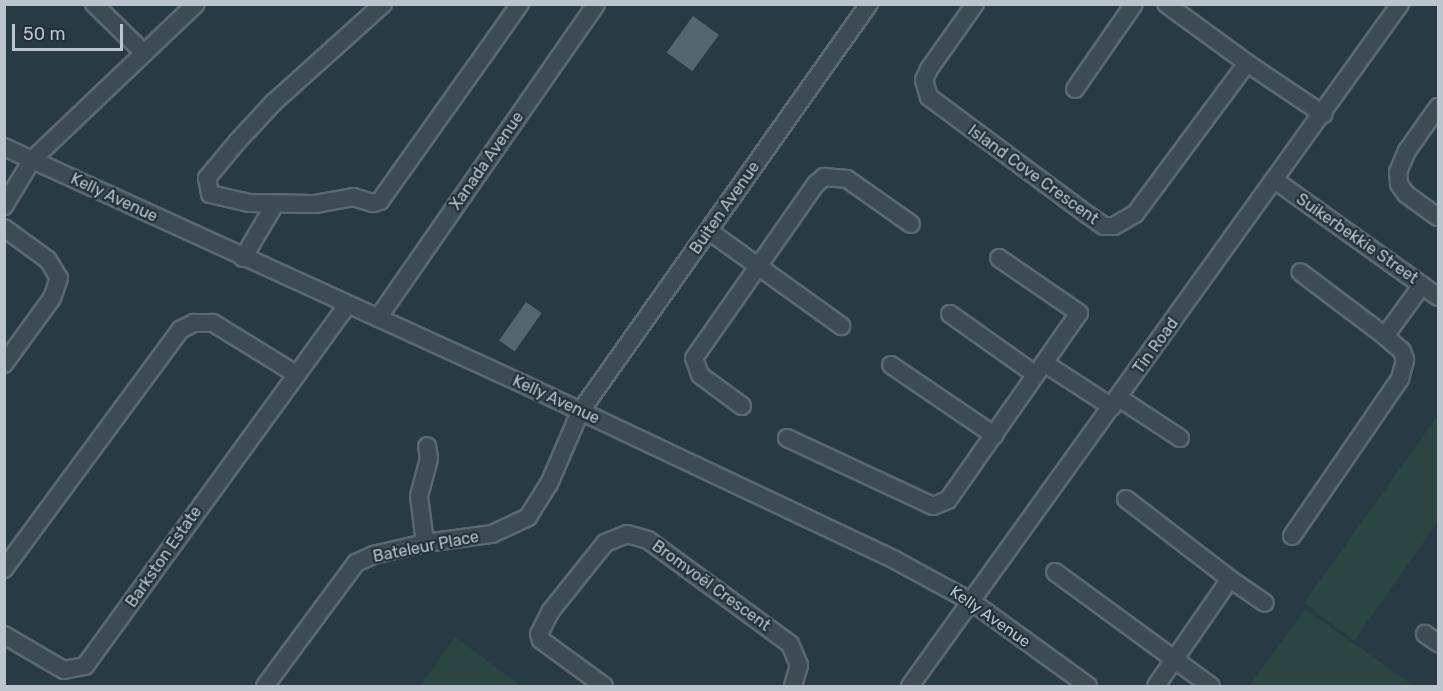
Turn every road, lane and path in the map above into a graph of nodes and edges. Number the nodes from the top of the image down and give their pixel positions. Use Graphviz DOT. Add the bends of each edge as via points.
graph roads {
  1 [pos="94,4"];
  2 [pos="196,4"];
  3 [pos="383,4"];
  4 [pos="520,4"];
  5 [pos="596,4"];
  6 [pos="869,4"];
  7 [pos="975,4"];
  8 [pos="1134,4"];
  9 [pos="1166,4"];
  10 [pos="1400,4"];
  11 [pos="144,53"];
  12 [pos="1247,63"];
  13 [pos="1076,89"];
  14 [pos="1438,107"];
  15 [pos="1323,114"];
  16 [pos="4,147"];
  17 [pos="32,160"];
  18 [pos="1275,181"];
  19 [pos="275,204"];
  20 [pos="4,206"];
  21 [pos="1438,217"];
  22 [pos="911,224"];
  23 [pos="4,228"];
  24 [pos="709,231"];
  25 [pos="243,258"];
  26 [pos="999,258"];
  27 [pos="756,266"];
  28 [pos="1299,272"];
  29 [pos="1422,285"];
  30 [pos="1438,297"];
  31 [pos="347,305"];
  32 [pos="950,314"];
  33 [pos="378,318"];
  34 [pos="841,326"];
  35 [pos="1385,336"];
  36 [pos="4,364"];
  37 [pos="891,364"];
  38 [pos="1040,369"];
  39 [pos="296,374"];
  40 [pos="1116,402"];
  41 [pos="742,406"];
  42 [pos="580,412"];
  43 [pos="994,435"];
  44 [pos="787,438"];
  45 [pos="1180,438"];
  46 [pos="427,446"];
  47 [pos="1126,499"];
  48 [pos="1292,536"];
  49 [pos="425,543"];
  50 [pos="4,569"];
  51 [pos="1055,572"];
  52 [pos="1230,579"];
  53 [pos="972,602"];
  54 [pos="1265,603"];
  55 [pos="4,635"];
  56 [pos="1173,659"];
  57 [pos="911,686"];
  58 [pos="265,687"];
  59 [pos="604,687"];
  60 [pos="794,687"];
  61 [pos="1088,687"];
  62 [pos="1156,687"];
  63 [pos="1211,687"];
  1 -- 11 [label="street"];
  2 -- 11 [label="street"];
  3 -- 19 [label="street" via="274,102 207,178 208,191 216,198"];
  4 -- 19 [label="street" via="380,201 353,197 327,203"];
  5 -- 33 [label="street, Xanada Avenue"];
  6 -- 24 [label="street, Buiten Avenue"];
  7 -- 12 [label="street, Island Cove Crescent" via="928,69 924,80 929,97 1104,225 1123,224 1135,214"];
  8 -- 13 [label="street"];
  9 -- 12 [label="street"];
  10 -- 15 [label="street, Tin Road"];
  11 -- 17 [label="street"];
  12 -- 15 [label="street"];
  14 -- 21 [label="street" via="1407,151 1398,172 1399,184 1407,195"];
  15 -- 18 [label="street, Tin Road"];
  16 -- 17 [label="street, Kelly Avenue"];
  17 -- 20 [label="street"];
  17 -- 25 [label="street, Kelly Avenue"];
  18 -- 29 [label="street, Suikerbekkie Street"];
  18 -- 40 [label="street, Tin Road"];
  19 -- 25 [label="street"];
  22 -- 27 [label="street" via="847,179 824,177"];
  23 -- 36 [label="street" via="48,260 59,278 52,298"];
  24 -- 27 [label="street"];
  24 -- 42 [label="street, Buiten Avenue"];
  25 -- 31 [label="street, Kelly Avenue"];
  26 -- 38 [label="street" via="1079,313"];
  27 -- 34 [label="street"];
  27 -- 41 [label="street" via="694,358 700,375"];
  28 -- 35 [label="street"];
  29 -- 30 [label="street, Suikerbekkie Street"];
  29 -- 35 [label="street"];
  31 -- 33 [label="street, Kelly Avenue"];
  31 -- 39 [label="street, Barkston Estate"];
  32 -- 38 [label="street"];
  33 -- 42 [label="street, Kelly Avenue"];
  35 -- 48 [label="street" via="1402,351 1405,360 1400,379"];
  37 -- 43 [label="street"];
  38 -- 40 [label="street"];
  38 -- 43 [label="street"];
  39 -- 50 [label="street" via="213,323 194,323 180,330"];
  39 -- 55 [label="street, Barkston Estate" via="86,666 64,670"];
  40 -- 45 [label="street"];
  40 -- 53 [label="street, Tin Road"];
  42 -- 49 [label="street, Bateleur Place" via="549,484 528,517 492,534"];
  42 -- 53 [label="street, Kelly Avenue" via="807,517"];
  43 -- 44 [label="street" via="948,500 933,506"];
  46 -- 49 [label="street" via="429,458 419,496"];
  47 -- 52 [label="street"];
  49 -- 58 [label="street, Bateleur Place" via="356,563"];
  51 -- 56 [label="street"];
  52 -- 54 [label="street"];
  52 -- 56 [label="street"];
  53 -- 57 [label="street, Tin Road"];
  53 -- 61 [label="street, Kelly Avenue"];
  56 -- 62 [label="street"];
  56 -- 63 [label="street"];
  59 -- 60 [label="street, Bromvoël Crescent" via="541,640 539,634 550,612 605,543 627,534 648,540 790,644 799,665"];
}
